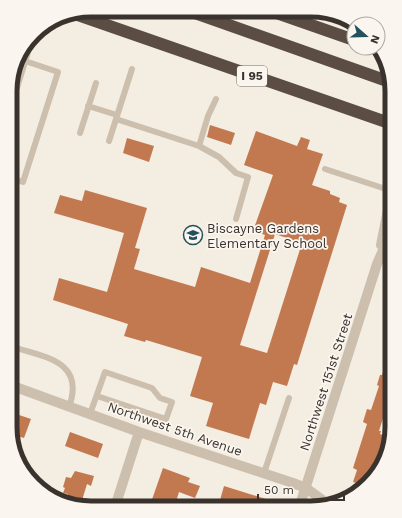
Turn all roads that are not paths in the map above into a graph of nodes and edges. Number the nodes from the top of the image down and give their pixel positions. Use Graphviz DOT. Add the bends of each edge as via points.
graph roads {
  1 [pos="210,17"];
  2 [pos="222,17"];
  3 [pos="288,17"];
  4 [pos="84,18"];
  5 [pos="346,37"];
  6 [pos="28,53"];
  7 [pos="25,61"];
  8 [pos="132,69"];
  9 [pos="383,77"];
  10 [pos="383,77"];
  11 [pos="96,83"];
  12 [pos="18,85"];
  13 [pos="216,99"];
  14 [pos="88,106"];
  15 [pos="117,117"];
  16 [pos="385,122"];
  17 [pos="80,133"];
  18 [pos="109,141"];
  19 [pos="199,146"];
  20 [pos="325,169"];
  21 [pos="17,180"];
  22 [pos="385,188"];
  23 [pos="236,219"];
  24 [pos="385,225"];
  25 [pos="385,246"];
  26 [pos="377,264"];
  27 [pos="17,348"];
  28 [pos="17,387"];
  29 [pos="97,396"];
  30 [pos="289,398"];
  31 [pos="69,406"];
  32 [pos="90,414"];
  33 [pos="139,432"];
  34 [pos="264,474"];
  35 [pos="306,488"];
  36 [pos="323,500"];
  37 [pos="117,501"];
  38 [pos="301,501"];
  1 -- 10 [label="highway"];
  2 -- 9 [label="highway"];
  3 -- 5 [label="highway"];
  4 -- 16 [label="highway, I 95"];
  6 -- 7 [label="lane"];
  7 -- 12 [label="lane"];
  7 -- 21 [label="lane" via="58,72 22,182"];
  8 -- 15 [label="lane"];
  11 -- 14 [label="lane"];
  13 -- 19 [label="lane"];
  14 -- 15 [label="lane"];
  14 -- 17 [label="lane"];
  15 -- 18 [label="lane"];
  15 -- 19 [label="lane"];
  19 -- 23 [label="lane" via="219,157 236,173 248,177"];
  20 -- 22 [label="lane"];
  24 -- 26 [label="street, Northwest 151st Street"];
  25 -- 26 [label="street, Northwest 151st Street"];
  26 -- 35 [label="street, Northwest 151st Street"];
  27 -- 31 [label="lane" via="56,361 67,368 74,380 74,395"];
  28 -- 31 [label="street, Northwest 5th Avenue"];
  29 -- 29 [label="lane" via="105,372 152,388 160,398 172,402 166,420"];
  29 -- 32 [label="lane"];
  30 -- 34 [label="lane"];
  31 -- 32 [label="street, Northwest 5th Avenue"];
  32 -- 33 [label="street, Northwest 5th Avenue"];
  33 -- 34 [label="street, Northwest 5th Avenue"];
  33 -- 37 [label="street"];
  34 -- 35 [label="street, Northwest 5th Avenue"];
  35 -- 36 [label="street, Northwest 5th Avenue"];
  35 -- 38 [label="street, Northwest 151st Street"];
}
